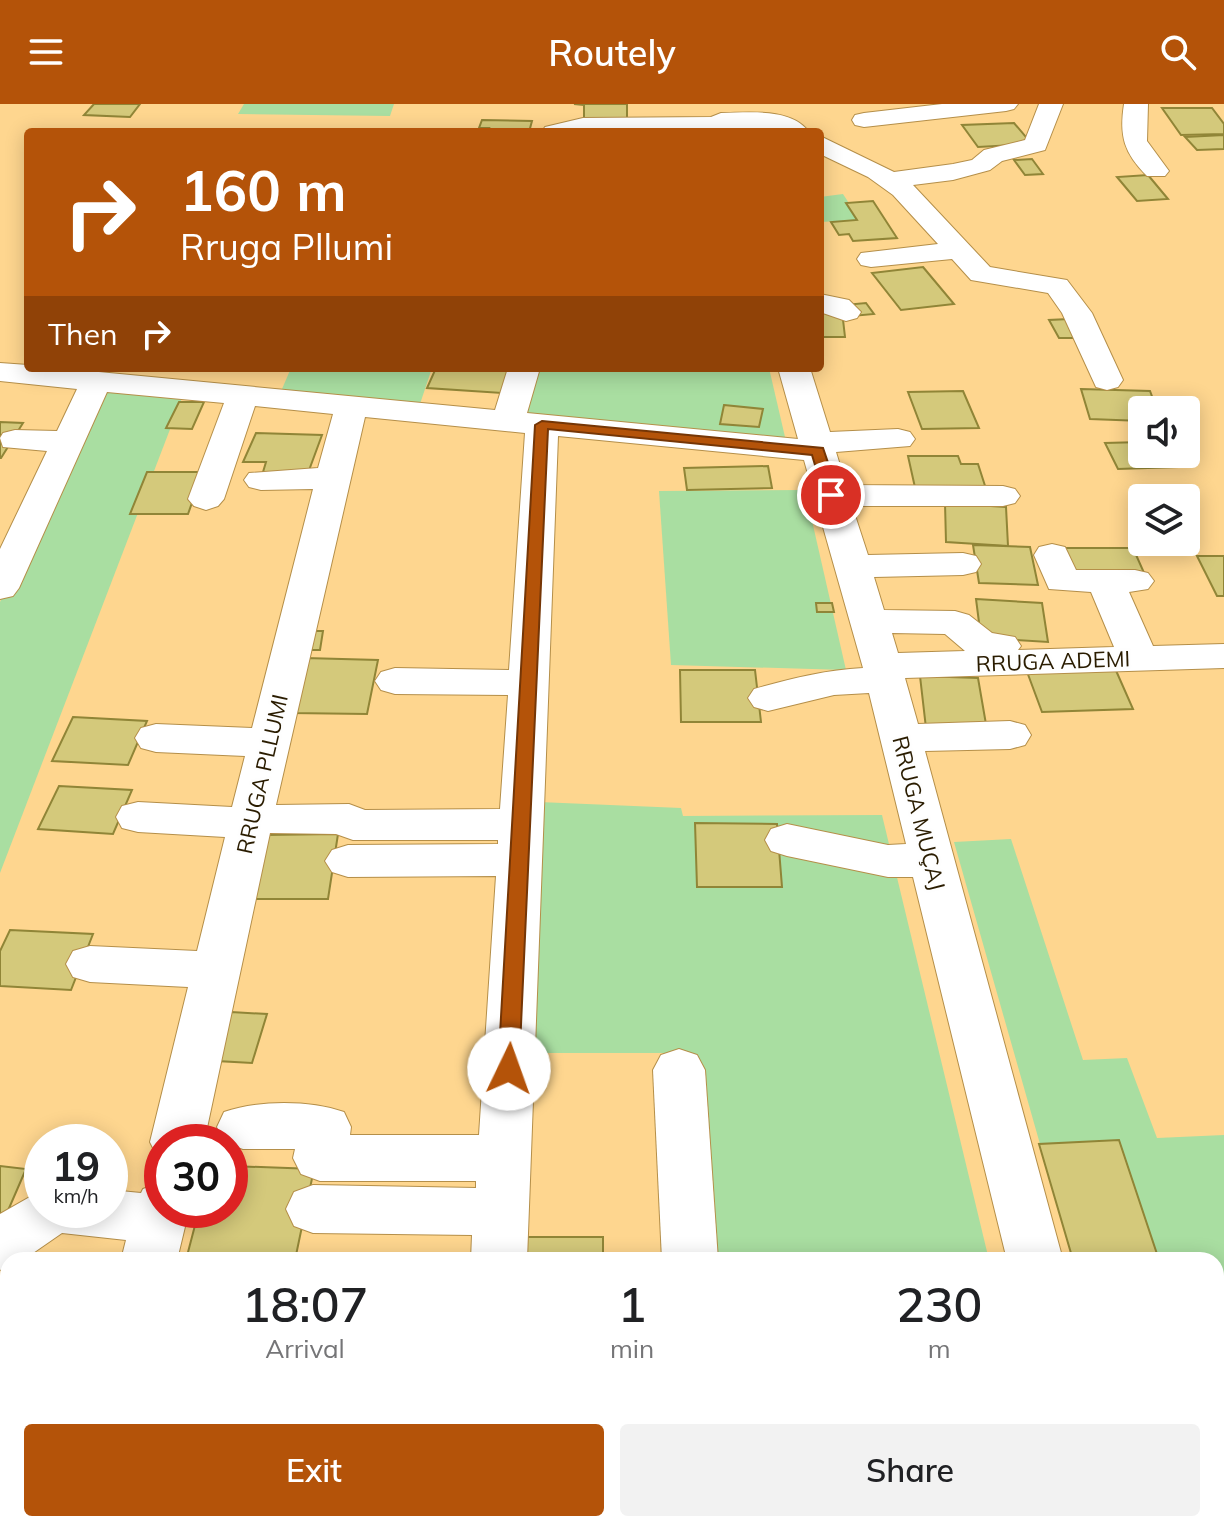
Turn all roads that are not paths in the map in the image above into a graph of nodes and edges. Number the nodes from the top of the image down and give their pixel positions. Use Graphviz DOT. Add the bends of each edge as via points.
graph roads {
  1 [pos="1006,104"];
  2 [pos="1051,104"];
  3 [pos="1136,104"];
  4 [pos="721,120"];
  5 [pos="783,123"];
  6 [pos="839,123"];
  7 [pos="571,128"];
  8 [pos="1156,171"];
  9 [pos="835,177"];
  10 [pos="890,200"];
  11 [pos="958,250"];
  12 [pos="871,259"];
  13 [pos="975,279"];
  14 [pos="1018,308"];
  15 [pos="0,372"];
  16 [pos="273,372"];
  17 [pos="524,372"];
  18 [pos="795,372"];
  19 [pos="55,373"];
  20 [pos="1141,380"];
  21 [pos="96,382"];
  22 [pos="253,397"];
  23 [pos="351,406"];
  24 [pos="525,423"];
  25 [pos="15,440"];
  26 [pos="68,441"];
  27 [pos="818,450"];
  28 [pos="332,478"];
  29 [pos="261,480"];
  30 [pos="907,494"];
  31 [pos="831,495"];
  32 [pos="1003,496"];
  33 [pos="206,499"];
  34 [pos="37,507"];
  35 [pos="0,508"];
  36 [pos="1052,555"];
  37 [pos="963,564"];
  38 [pos="852,567"];
  39 [pos="0,588"];
  40 [pos="868,621"];
  41 [pos="1001,646"];
  42 [pos="1224,656"];
  43 [pos="1139,658"];
  44 [pos="884,673"];
  45 [pos="395,681"];
  46 [pos="529,683"];
  47 [pos="768,698"];
  48 [pos="1010,735"];
  49 [pos="156,738"];
  50 [pos="900,738"];
  51 [pos="269,743"];
  52 [pos="139,815"];
  53 [pos="264,822"];
  54 [pos="787,840"];
  55 [pos="521,842"];
  56 [pos="932,860"];
  57 [pos="348,861"];
  58 [pos="89,964"];
  59 [pos="216,970"];
  60 [pos="679,1070"];
  61 [pos="181,1124"];
  62 [pos="248,1127"];
  63 [pos="504,1158"];
  64 [pos="313,1209"];
  65 [pos="25,1228"];
  66 [pos="501,1236"];
  67 [pos="0,1245"];
  68 [pos="690,1252"];
  69 [pos="1033,1252"];
  1 -- 6 [label="street"];
  2 -- 10 [label="street" via="1036,145 993,155 981,165"];
  3 -- 8 [label="street" via="1132,142"];
  4 -- 5 [label="street"];
  4 -- 7 [label="street"];
  5 -- 6 [label="street" via="791,118"];
  6 -- 10 [label="street"];
  9 -- 10 [label="street"];
  10 -- 11 [label="street"];
  11 -- 12 [label="street"];
  11 -- 13 [label="street"];
  13 -- 14 [label="street" via="999,285"];
  13 -- 20 [label="street" via="1057,286 1086,336 1093,380"];
  15 -- 19 [label="street"];
  16 -- 22 [label="street"];
  17 -- 24 [label="street"];
  18 -- 27 [label="street, RRUGA MUÇAJ"];
  19 -- 21 [label="street"];
  21 -- 22 [label="street"];
  21 -- 26 [label="street"];
  22 -- 23 [label="street"];
  22 -- 33 [label="street" via="233,416"];
  23 -- 24 [label="street"];
  23 -- 28 [label="street, RRUGA PLLUMI"];
  24 -- 27 [label="street"];
  24 -- 46 [label="street"];
  25 -- 26 [label="street"];
  26 -- 34 [label="street"];
  27 -- 30 [label="street" via="894,448"];
  27 -- 31 [label="street, RRUGA MUÇAJ"];
  28 -- 29 [label="street"];
  28 -- 51 [label="street, RRUGA PLLUMI"];
  30 -- 31 [label="street"];
  30 -- 32 [label="street"];
  31 -- 38 [label="street, RRUGA MUÇAJ"];
  34 -- 35 [label="street"];
  34 -- 39 [label="street"];
  36 -- 43 [label="street" via="1062,581 1120,581"];
  37 -- 38 [label="street"];
  38 -- 40 [label="street, RRUGA MUÇAJ"];
  40 -- 41 [label="street" via="955,623 981,644"];
  40 -- 44 [label="street, RRUGA MUÇAJ"];
  42 -- 43 [label="street, RRUGA ADEMI"];
  43 -- 44 [label="street, RRUGA ADEMI"];
  44 -- 47 [label="street, RRUGA ADEMI"];
  44 -- 50 [label="street, RRUGA MUÇAJ"];
  45 -- 46 [label="street"];
  46 -- 55 [label="street"];
  48 -- 50 [label="street"];
  49 -- 51 [label="street"];
  50 -- 56 [label="street, RRUGA MUÇAJ"];
  51 -- 53 [label="street, RRUGA PLLUMI"];
  52 -- 53 [label="street"];
  53 -- 55 [label="street" via="349,819 353,825"];
  53 -- 59 [label="street, RRUGA PLLUMI"];
  54 -- 56 [label="street" via="888,861"];
  55 -- 57 [label="street"];
  55 -- 63 [label="street"];
  56 -- 69 [label="street, RRUGA MUÇAJ"];
  58 -- 59 [label="street"];
  59 -- 61 [label="street, RRUGA PLLUMI"];
  60 -- 68 [label="street"];
  62 -- 63 [label="street" via="325,1127 320,1158"];
  63 -- 66 [label="street"];
  64 -- 66 [label="street"];
  65 -- 67 [label="street"];
}
